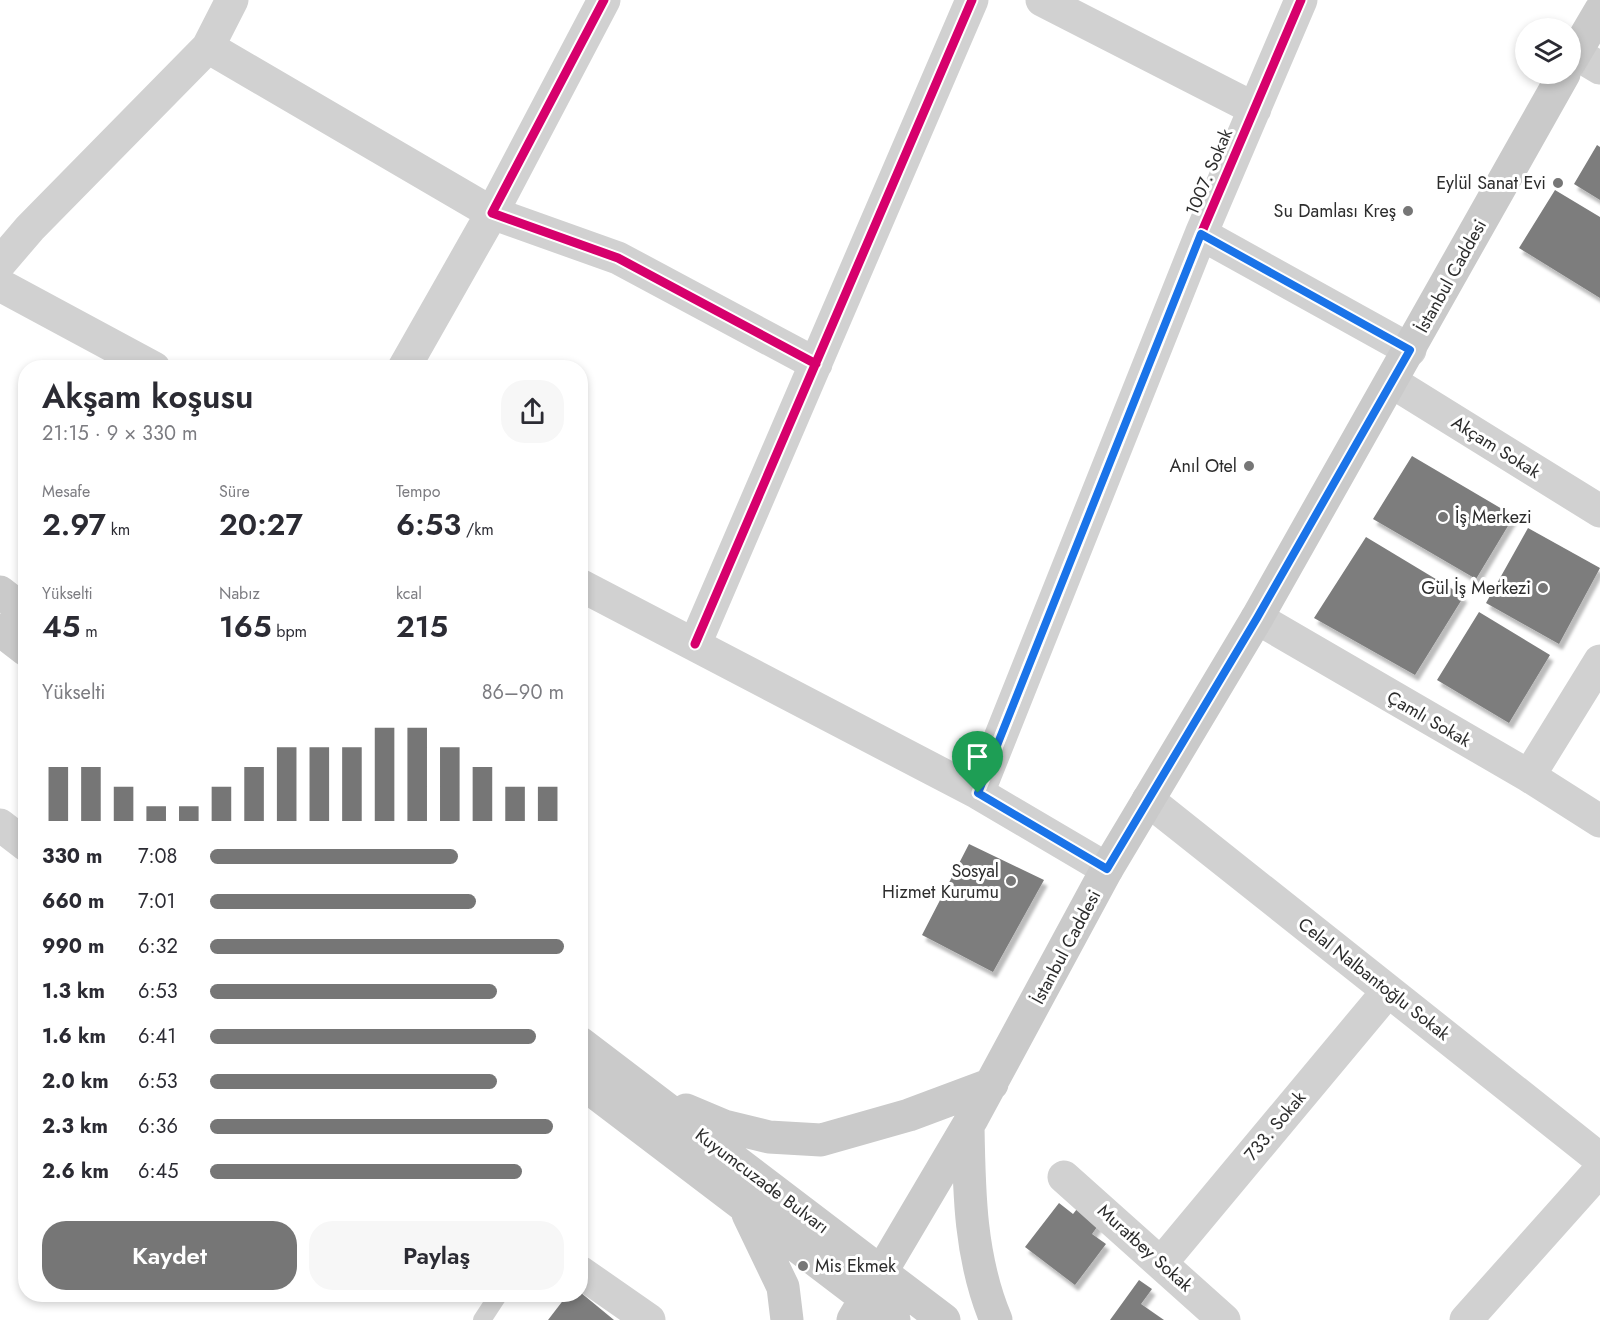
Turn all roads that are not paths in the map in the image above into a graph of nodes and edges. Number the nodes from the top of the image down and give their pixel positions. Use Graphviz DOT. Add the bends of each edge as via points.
graph roads {
  1 [pos="232,0"];
  2 [pos="604,0"];
  3 [pos="972,0"];
  4 [pos="1042,0"];
  5 [pos="1301,0"];
  6 [pos="1600,11"];
  7 [pos="208,47"];
  8 [pos="1581,55"];
  9 [pos="1565,84"];
  10 [pos="1255,109"];
  11 [pos="492,213"];
  12 [pos="1201,234"];
  13 [pos="0,263"];
  14 [pos="0,285"];
  15 [pos="1410,350"];
  16 [pos="139,360"];
  17 [pos="409,360"];
  18 [pos="816,363"];
  19 [pos="1392,382"];
  20 [pos="1600,511"];
  21 [pos="588,589"];
  22 [pos="0,592"];
  23 [pos="18,606"];
  24 [pos="1257,618"];
  25 [pos="0,630"];
  26 [pos="18,644"];
  27 [pos="695,644"];
  28 [pos="1600,661"];
  29 [pos="1529,776"];
  30 [pos="978,793"];
  31 [pos="1148,800"];
  32 [pos="1600,821"];
  33 [pos="0,825"];
  34 [pos="18,839"];
  35 [pos="1107,869"];
  36 [pos="1388,991"];
  37 [pos="588,1049"];
  38 [pos="992,1084"];
  39 [pos="588,1087"];
  40 [pos="651,1096"];
  41 [pos="968,1126"];
  42 [pos="1600,1159"];
  43 [pos="1600,1170"];
  44 [pos="1064,1177"];
  45 [pos="746,1209"];
  46 [pos="1162,1262"];
  47 [pos="588,1278"];
  48 [pos="867,1297"];
  49 [pos="494,1302"];
  50 [pos="482,1320"];
  51 [pos="649,1320"];
  52 [pos="787,1320"];
  53 [pos="894,1320"];
  54 [pos="944,1320"];
  55 [pos="996,1320"];
  56 [pos="1224,1320"];
  57 [pos="1466,1320"];
  1 -- 7 [label="street"];
  2 -- 11 [label="street"];
  3 -- 18 [label="street"];
  4 -- 10 [label="street"];
  5 -- 10 [label="street, 1007. Sokak"];
  6 -- 8 [label="main road, İstanbul Caddesi"];
  7 -- 11 [label="street"];
  7 -- 13 [label="street"];
  9 -- 15 [label="main road, İstanbul Caddesi"];
  10 -- 12 [label="street, 1007. Sokak"];
  11 -- 17 [label="street"];
  11 -- 18 [label="street" via="618,258"];
  12 -- 15 [label="street"];
  12 -- 30 [label="street, 1007. Sokak"];
  14 -- 16 [label="street"];
  15 -- 19 [label="main road, İstanbul Caddesi"];
  18 -- 27 [label="street"];
  19 -- 20 [label="street, Akçam Sokak"];
  19 -- 24 [label="main road, İstanbul Caddesi"];
  21 -- 27 [label="street"];
  22 -- 23 [label="main road"];
  24 -- 29 [label="street, Çamlı Sokak"];
  24 -- 31 [label="main road, İstanbul Caddesi"];
  25 -- 26 [label="main road"];
  27 -- 30 [label="street"];
  28 -- 29 [label="street"];
  29 -- 32 [label="street, Çamlı Sokak"];
  30 -- 35 [label="street"];
  31 -- 35 [label="main road, İstanbul Caddesi"];
  31 -- 36 [label="street, Celal Nalbantoğlu Sokak"];
  33 -- 34 [label="street"];
  35 -- 38 [label="main road, İstanbul Caddesi"];
  36 -- 42 [label="street, Celal Nalbantoğlu Sokak"];
  36 -- 46 [label="street, 733. Sokak"];
  37 -- 40 [label="main road, Kuyumcuzade Bulvarı"];
  38 -- 40 [label="main road" via="909,1115 821,1140 758,1134 724,1126"];
  38 -- 41 [label="main road, İstanbul Caddesi"];
  39 -- 45 [label="main road, Kuyumcuzade Bulvarı"];
  40 -- 48 [label="main road, Kuyumcuzade Bulvarı"];
  41 -- 48 [label="main road, İstanbul Caddesi"];
  41 -- 55 [label="main road" via="969,1207 983,1288"];
  43 -- 57 [label="street"];
  44 -- 46 [label="street, Muratbey Sokak"];
  45 -- 48 [label="main road, Kuyumcuzade Bulvarı"];
  45 -- 52 [label="main road" via="783,1287"];
  46 -- 56 [label="street, Muratbey Sokak"];
  47 -- 51 [label="street"];
  48 -- 53 [label="main road, Kuyumcuzade Bulvarı"];
  48 -- 54 [label="main road, Kuyumcuzade Bulvarı"];
  49 -- 50 [label="lane"];
}
